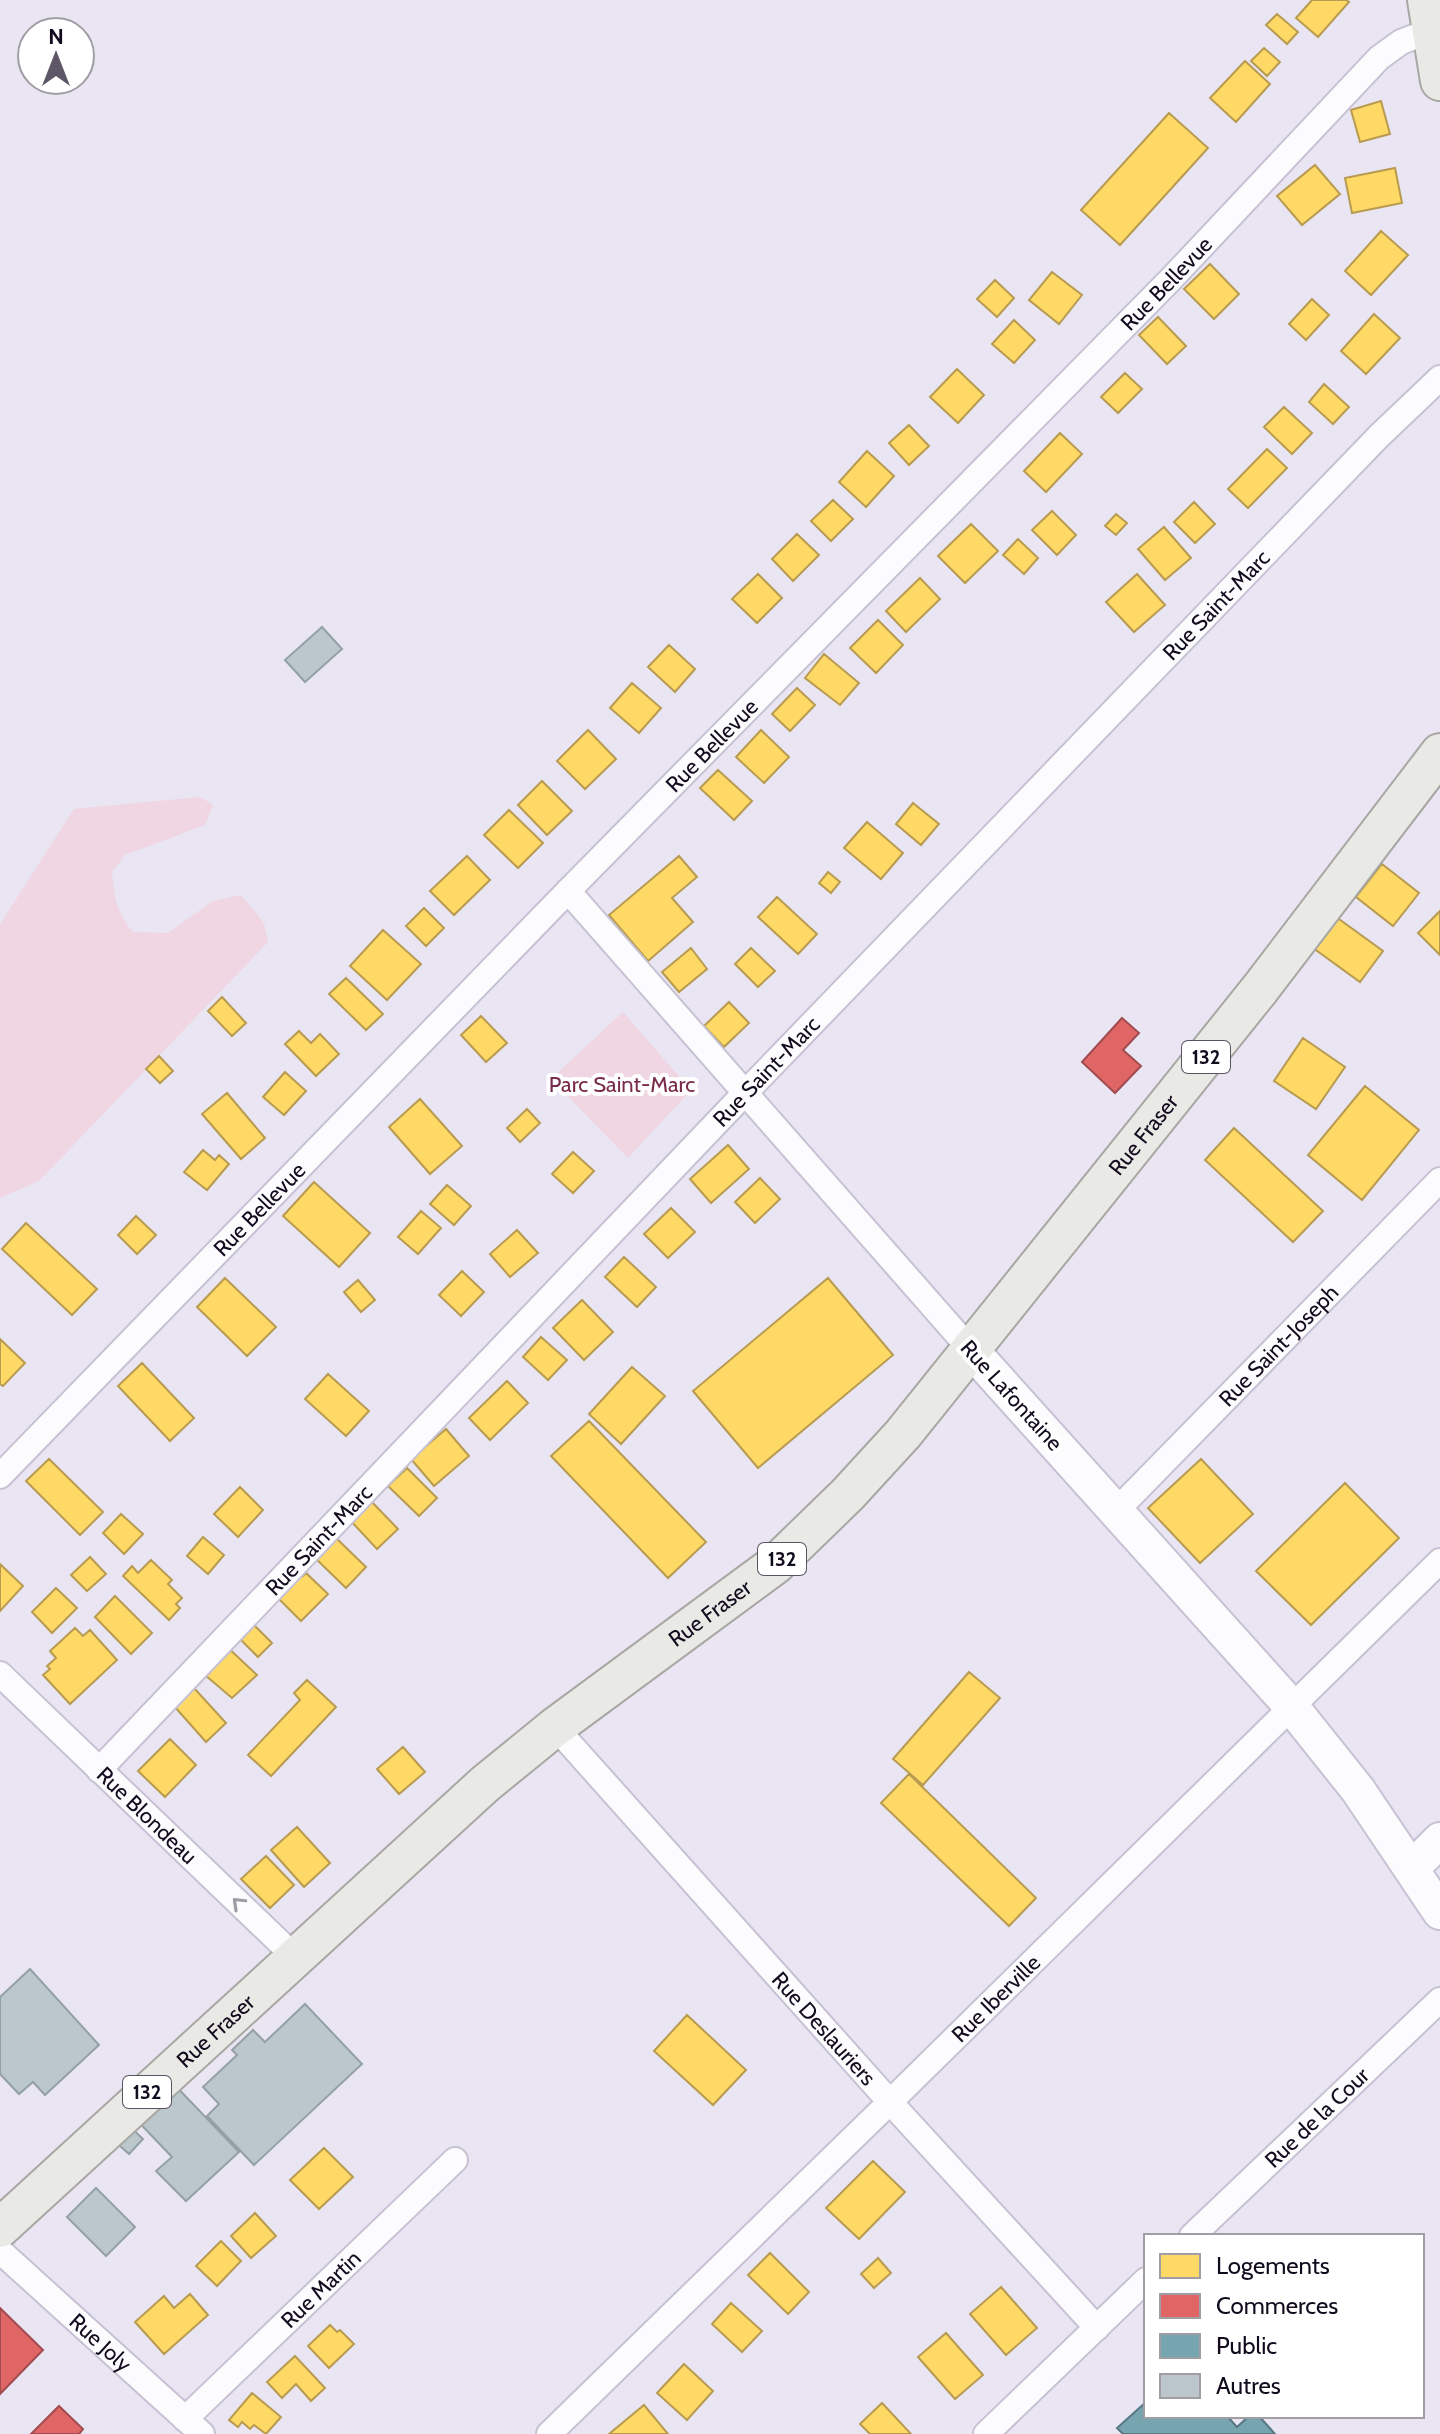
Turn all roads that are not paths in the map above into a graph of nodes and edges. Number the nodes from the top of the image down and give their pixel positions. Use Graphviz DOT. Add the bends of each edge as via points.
graph roads {
  1 [pos="1429,15"];
  2 [pos="1440,81"];
  3 [pos="1440,378"];
  4 [pos="1439,758"];
  5 [pos="568,891"];
  6 [pos="745,1093"];
  7 [pos="1440,1180"];
  8 [pos="971,1350"];
  9 [pos="0,1476"];
  10 [pos="1116,1511"];
  11 [pos="1440,1561"];
  12 [pos="0,1674"];
  13 [pos="1291,1706"];
  14 [pos="555,1727"];
  15 [pos="99,1770"];
  16 [pos="1440,1840"];
  17 [pos="1412,1868"];
  18 [pos="1440,1912"];
  19 [pos="294,1956"];
  20 [pos="1440,2000"];
  21 [pos="890,2102"];
  22 [pos="455,2160"];
  23 [pos="0,2228"];
  24 [pos="1194,2234"];
  25 [pos="0,2251"];
  26 [pos="1144,2282"];
  27 [pos="1097,2328"];
  28 [pos="194,2426"];
  29 [pos="549,2434"];
  30 [pos="986,2434"];
  1 -- 2 [label="main road"];
  1 -- 5 [label="street, Rue Bellevue" via="1379,58 1172,278"];
  3 -- 6 [label="street, Rue Saint-Marc"];
  4 -- 8 [label="main road, Rue Fraser / 132"];
  5 -- 6 [label="street, Rue Lafontaine"];
  5 -- 9 [label="street, Rue Bellevue"];
  6 -- 8 [label="street, Rue Lafontaine"];
  6 -- 15 [label="street, Rue Saint-Marc"];
  7 -- 10 [label="street, Rue Saint-Joseph"];
  8 -- 10 [label="main road, Rue Lafontaine"];
  8 -- 14 [label="main road, Rue Fraser / 132" via="903,1434 776,1564"];
  10 -- 13 [label="main road, Rue Lafontaine"];
  11 -- 13 [label="street, Rue Iberville"];
  12 -- 15 [label="street, Rue Blondeau"];
  13 -- 17 [label="main road, Rue Lafontaine"];
  13 -- 21 [label="street, Rue Iberville"];
  14 -- 19 [label="main road, Rue Fraser / 132"];
  14 -- 21 [label="street, Rue Deslauriers"];
  19 -- 15 [label="street, Rue Blondeau, one-way"];
  16 -- 17 [label="main road"];
  17 -- 18 [label="main road, Rue Lafontaine"];
  19 -- 23 [label="main road, Rue Fraser / 132"];
  20 -- 24 [label="street, Rue de la Cour"];
  21 -- 27 [label="street, Rue Deslauriers"];
  21 -- 29 [label="street, Rue Iberville"];
  22 -- 28 [label="street, Rue Martin"];
  25 -- 28 [label="street, Rue Joly"];
  26 -- 27 [label="street"];
  27 -- 30 [label="street"];
}
